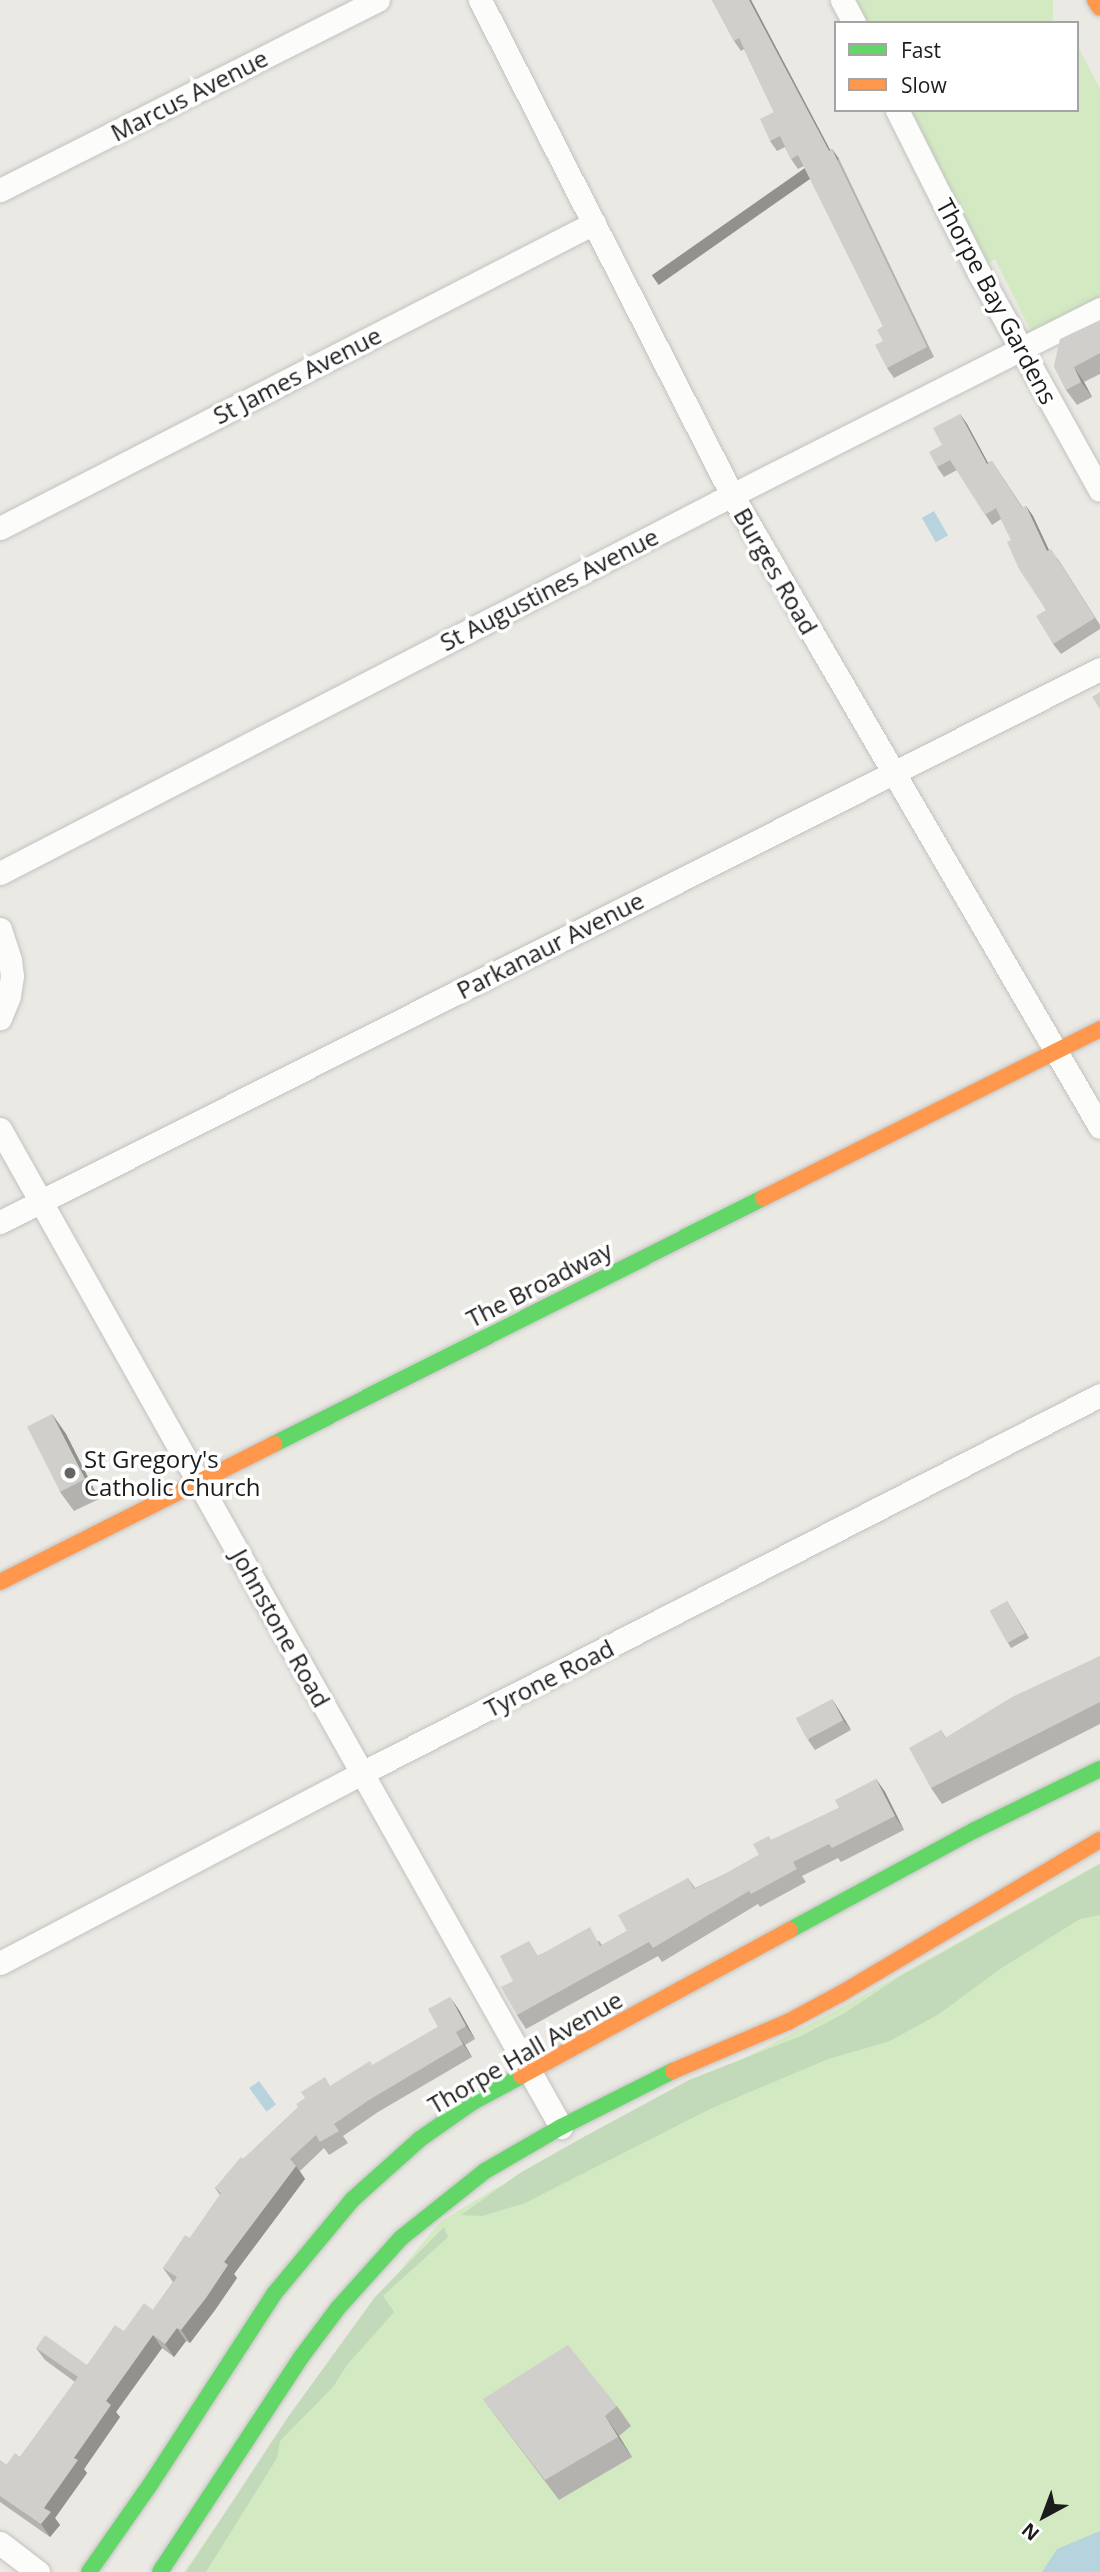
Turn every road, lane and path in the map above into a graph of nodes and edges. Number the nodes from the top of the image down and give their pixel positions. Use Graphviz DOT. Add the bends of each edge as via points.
graph roads {
  1 [pos="378,0"];
  2 [pos="480,0"];
  3 [pos="842,0"];
  4 [pos="1095,0"];
  5 [pos="1100,8"];
  6 [pos="853,21"];
  7 [pos="898,112"];
  8 [pos="0,190"];
  9 [pos="594,223"];
  10 [pos="1100,309"];
  11 [pos="1020,348"];
  12 [pos="1100,490"];
  13 [pos="732,495"];
  14 [pos="0,528"];
  15 [pos="1100,669"];
  16 [pos="892,772"];
  17 [pos="0,873"];
  18 [pos="0,929"];
  19 [pos="0,1018"];
  20 [pos="1100,1029"];
  21 [pos="1055,1051"];
  22 [pos="1100,1127"];
  23 [pos="0,1129"];
  24 [pos="39,1202"];
  25 [pos="0,1222"];
  26 [pos="1100,1395"];
  27 [pos="198,1480"];
  28 [pos="0,1582"];
  29 [pos="1100,1769"];
  30 [pos="362,1773"];
  31 [pos="1100,1840"];
  32 [pos="0,1964"];
  33 [pos="528,2073"];
  34 [pos="561,2127"];
  35 [pos="0,2543"];
  36 [pos="38,2572"];
  37 [pos="89,2572"];
  38 [pos="160,2572"];
  1 -- 8 [label="street, Marcus Avenue"];
  2 -- 9 [label="street, Burges Road"];
  3 -- 6 [label="street"];
  4 -- 5 [label="street"];
  7 -- 11 [label="street, Thorpe Bay Gardens"];
  9 -- 13 [label="street, Burges Road"];
  9 -- 14 [label="street, St James Avenue"];
  10 -- 11 [label="street, St Augustines Avenue"];
  11 -- 12 [label="street, Thorpe Bay Gardens"];
  11 -- 13 [label="street, St Augustines Avenue"];
  13 -- 16 [label="street, Burges Road"];
  13 -- 17 [label="street, St Augustines Avenue"];
  15 -- 16 [label="street, Parkanaur Avenue"];
  16 -- 21 [label="street, Burges Road"];
  16 -- 24 [label="street, Parkanaur Avenue"];
  18 -- 19 [label="street" via="12,976"];
  20 -- 21 [label="street, The Broadway"];
  21 -- 22 [label="street, Burges Road"];
  21 -- 27 [label="street, The Broadway"];
  23 -- 24 [label="street, Johnstone Road"];
  24 -- 25 [label="street, Parkanaur Avenue"];
  24 -- 27 [label="street, Johnstone Road"];
  26 -- 30 [label="street, Tyrone Road"];
  27 -- 28 [label="street, The Broadway"];
  27 -- 30 [label="street, Johnstone Road"];
  29 -- 33 [label="street, Thorpe Hall Avenue" via="975,1830"];
  30 -- 32 [label="street, Tyrone Road"];
  30 -- 33 [label="street, Johnstone Road"];
  31 -- 34 [label="street" via="788,2022 701,2057"];
  33 -- 34 [label="street, Johnstone Road"];
  33 -- 37 [label="street, Thorpe Hall Avenue" via="473,2102 420,2139 360,2192 315,2241 274,2294"];
  34 -- 38 [label="street" via="485,2171 401,2238 338,2308 295,2366"];
  35 -- 36 [label="street"];
}
